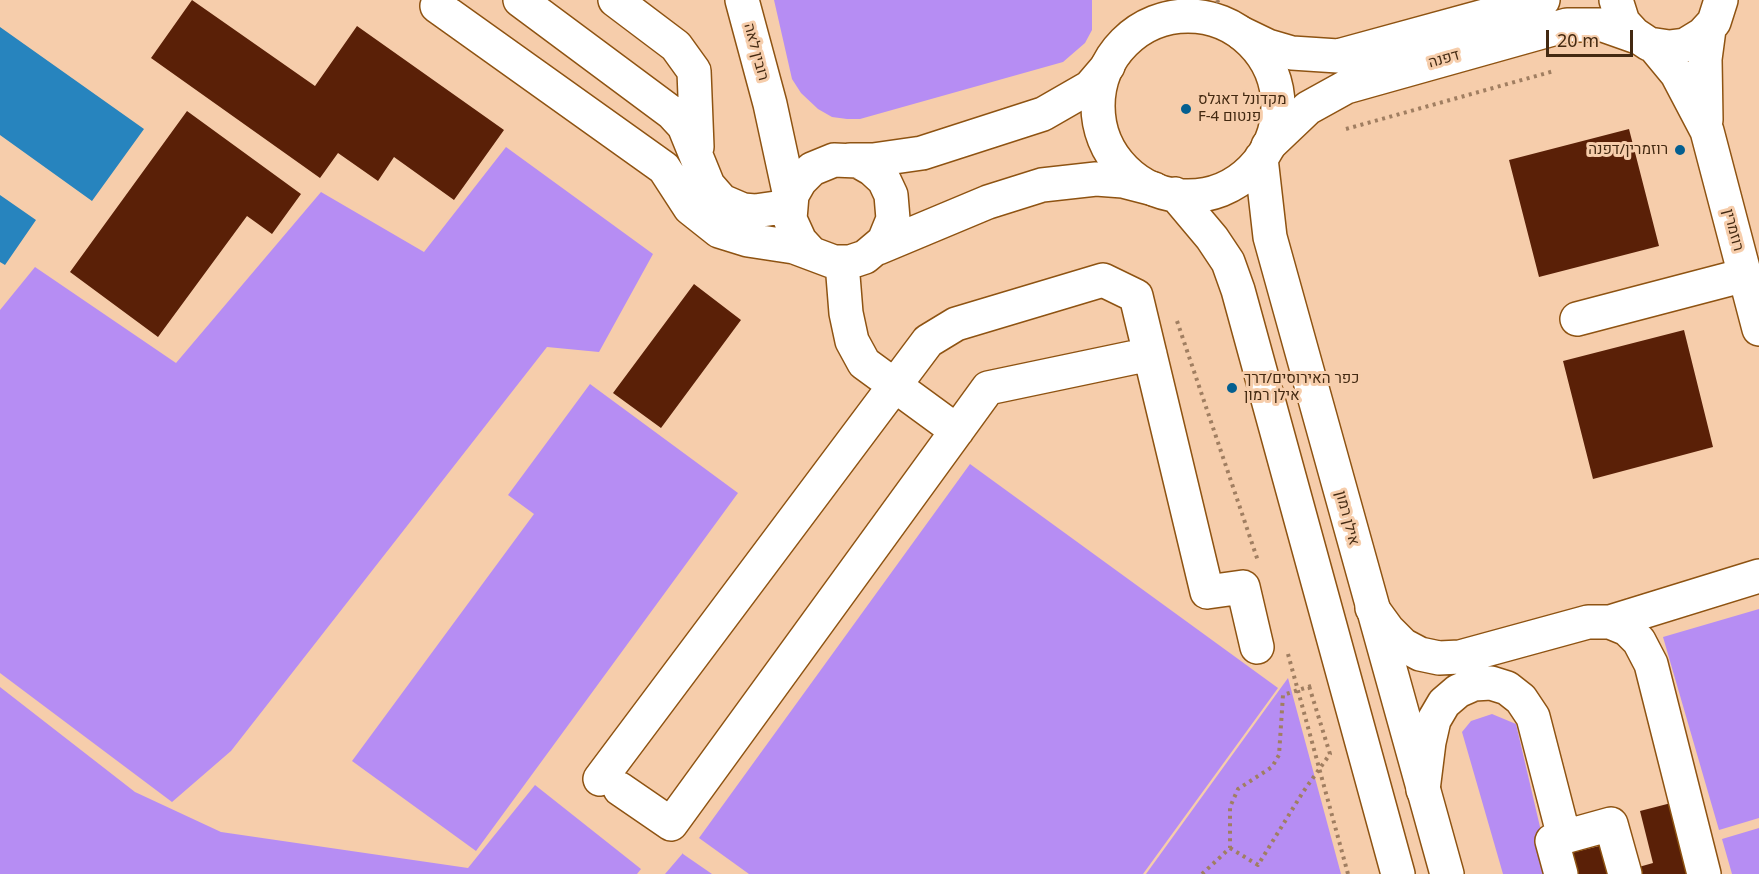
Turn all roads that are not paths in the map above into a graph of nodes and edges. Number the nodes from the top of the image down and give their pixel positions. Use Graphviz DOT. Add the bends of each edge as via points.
graph roads {
  1 [pos="441,0"];
  2 [pos="520,0"];
  3 [pos="615,0"];
  4 [pos="742,0"];
  5 [pos="1137,0"];
  6 [pos="1206,0"];
  7 [pos="1543,0"];
  8 [pos="1616,0"];
  9 [pos="1720,10"];
  10 [pos="1235,29"];
  11 [pos="1645,41"];
  12 [pos="1117,54"];
  13 [pos="770,104"];
  14 [pos="1707,131"];
  15 [pos="1264,152"];
  16 [pos="846,159"];
  17 [pos="698,165"];
  18 [pos="676,189"];
  19 [pos="1165,192"];
  20 [pos="791,203"];
  21 [pos="878,248"];
  22 [pos="811,253"];
  23 [pos="842,263"];
  24 [pos="1744,274"];
  25 [pos="1577,319"];
  26 [pos="1759,329"];
  27 [pos="1150,354"];
  28 [pos="895,385"];
  29 [pos="957,430"];
  30 [pos="1759,576"];
  31 [pos="1371,607"];
  32 [pos="1610,622"];
  33 [pos="1257,647"];
  34 [pos="1422,792"];
  35 [pos="1564,837"];
  36 [pos="1398,874"];
  37 [pos="1447,874"];
  38 [pos="1561,874"];
  39 [pos="1624,874"];
  40 [pos="1704,874"];
  1 -- 18 [label="street" via="437,6 664,168"];
  2 -- 17 [label="street" via="672,113 684,126"];
  3 -- 17 [label="street" via="676,46 694,71"];
  4 -- 13 [label="street, רובין לאה"];
  5 -- 12 [label="street" via="1134,24"];
  6 -- 10 [label="street"];
  7 -- 10 [label="street, דפנה" via="1338,56 1292,53"];
  8 -- 11 [label="street, רוזמרין" via="1623,22"];
  9 -- 11 [label="street" via="1693,42 1681,46"];
  9 -- 14 [label="street, רוזמרין" via="1704,80"];
  10 -- 12 [label="street" via="1202,17 1174,17 1148,26"];
  10 -- 15 [label="street" via="1261,52 1275,84 1277,119"];
  11 -- 14 [label="street, רוזמרין" via="1677,74"];
  11 -- 15 [label="street, דפנה" via="1603,25 1567,25 1346,87 1308,108"];
  12 -- 16 [label="street" via="1090,87 1043,114 922,153 873,160"];
  12 -- 19 [label="street" via="1103,78 1099,104 1104,137 1122,166"];
  13 -- 16 [label="street, רובין לאה" via="799,143 816,153"];
  13 -- 20 [label="street, רובין לאה"];
  14 -- 24 [label="street, רוזמרין"];
  15 -- 19 [label="street" via="1251,169 1229,186 1203,194"];
  15 -- 31 [label="street, אילן רמון" via="1270,237"];
  16 -- 20 [label="street" via="826,161 812,169 795,188"];
  16 -- 21 [label="street" via="873,169 891,195 893,219"];
  17 -- 18 [label="street"];
  17 -- 20 [label="street" via="714,194 731,206 755,211"];
  18 -- 22 [label="street" via="698,217 719,231"];
  19 -- 21 [label="street" via="1096,179 1042,185 970,209"];
  19 -- 36 [label="street" via="1212,238 1238,290"];
  20 -- 22 [label="street" via="790,219"];
  21 -- 23 [label="street" via="865,257"];
  22 -- 23 [label="street"];
  23 -- 28 [label="street" via="852,341 864,363"];
  24 -- 25 [label="street"];
  24 -- 26 [label="street, רוזמרין"];
  27 -- 28 [label="street" via="1136,296 1103,280 956,324 928,341"];
  27 -- 29 [label="street" via="988,388"];
  27 -- 33 [label="street" via="1207,592 1243,587"];
  28 -- 29 [label="street"];
  28 -- 29 [label="street" via="610,784 671,824"];
  30 -- 32 [label="street"];
  31 -- 32 [label="street" via="1403,645 1439,658 1460,657 1588,622"];
  31 -- 34 [label="street, אילן רמון"];
  32 -- 40 [label="street" via="1634,634 1651,664"];
  34 -- 35 [label="street" via="1428,742 1444,703 1474,684 1491,683 1507,688 1521,699 1533,717"];
  34 -- 37 [label="street, אילן רמון"];
  35 -- 38 [label="street" via="1552,841"];
  35 -- 39 [label="street" via="1611,824"];
}
